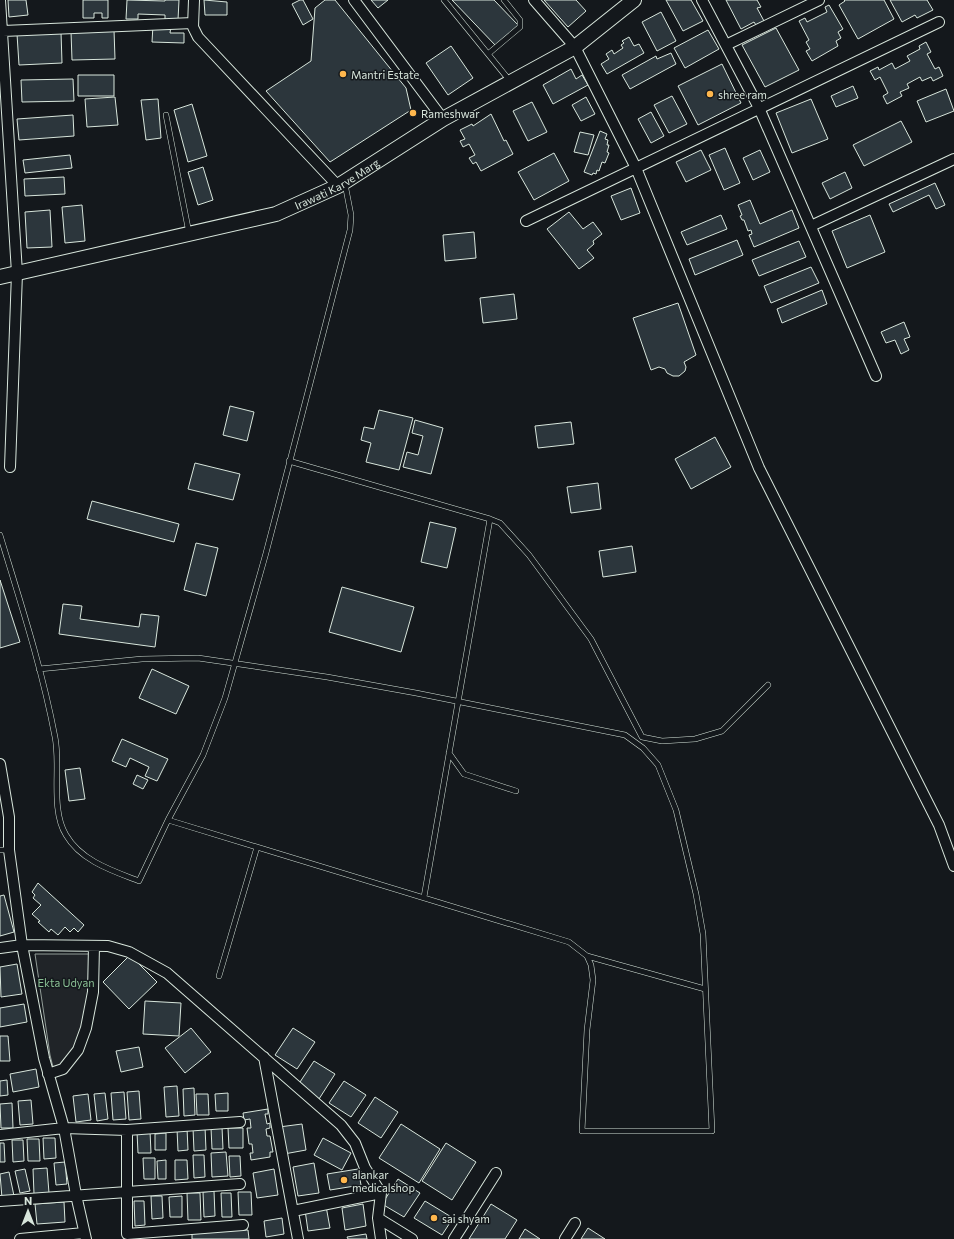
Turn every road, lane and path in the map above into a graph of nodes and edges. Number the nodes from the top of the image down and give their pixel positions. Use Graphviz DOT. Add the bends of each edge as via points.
graph roads {
  1 [pos="0,0"];
  2 [pos="194,0"];
  3 [pos="354,0"];
  4 [pos="444,0"];
  5 [pos="504,0"];
  6 [pos="534,0"];
  7 [pos="634,0"];
  8 [pos="702,0"];
  9 [pos="819,0"];
  10 [pos="1,18"];
  11 [pos="193,22"];
  12 [pos="939,22"];
  13 [pos="2,31"];
  14 [pos="726,45"];
  15 [pos="575,47"];
  16 [pos="488,54"];
  17 [pos="2,71"];
  18 [pos="511,82"];
  19 [pos="759,108"];
  20 [pos="166,115"];
  21 [pos="443,119"];
  22 [pos="954,159"];
  23 [pos="636,168"];
  24 [pos="341,184"];
  25 [pos="526,221"];
  26 [pos="811,226"];
  27 [pos="190,234"];
  28 [pos="16,273"];
  29 [pos="0,277"];
  30 [pos="876,376"];
  31 [pos="289,461"];
  32 [pos="10,467"];
  33 [pos="490,519"];
  34 [pos="0,535"];
  35 [pos="234,663"];
  36 [pos="39,669"];
  37 [pos="768,685"];
  38 [pos="457,701"];
  39 [pos="449,753"];
  40 [pos="0,764"];
  41 [pos="516,791"];
  42 [pos="168,820"];
  43 [pos="257,847"];
  44 [pos="5,850"];
  45 [pos="954,866"];
  46 [pos="424,897"];
  47 [pos="22,945"];
  48 [pos="94,946"];
  49 [pos="0,948"];
  50 [pos="587,956"];
  51 [pos="219,976"];
  52 [pos="705,989"];
  53 [pos="264,1057"];
  54 [pos="48,1074"];
  55 [pos="240,1122"];
  56 [pos="64,1128"];
  57 [pos="127,1130"];
  58 [pos="0,1135"];
  59 [pos="496,1173"];
  60 [pos="240,1184"];
  61 [pos="126,1191"];
  62 [pos="381,1192"];
  63 [pos="76,1195"];
  64 [pos="0,1201"];
  65 [pos="293,1211"];
  66 [pos="378,1218"];
  67 [pos="575,1223"];
  68 [pos="244,1225"];
  69 [pos="85,1236"];
  70 [pos="20,1239"];
  71 [pos="298,1239"];
  72 [pos="381,1239"];
  73 [pos="412,1239"];
  74 [pos="454,1239"];
  75 [pos="565,1239"];
  1 -- 10 [label="street"];
  2 -- 11 [label="street"];
  3 -- 21 [label="street"];
  4 -- 16 [label="lane"];
  5 -- 16 [label="lane" via="520,20 520,27"];
  6 -- 15 [label="street"];
  7 -- 15 [label="main road, Irawati Karve Marg"];
  8 -- 14 [label="street"];
  9 -- 14 [label="street"];
  10 -- 13 [label="street"];
  11 -- 13 [label="street"];
  11 -- 24 [label="street" via="198,37 208,50"];
  12 -- 19 [label="street"];
  13 -- 17 [label="street"];
  14 -- 19 [label="street"];
  15 -- 18 [label="main road, Irawati Karve Marg"];
  15 -- 23 [label="street"];
  16 -- 18 [label="lane"];
  17 -- 28 [label="street"];
  18 -- 21 [label="main road, Irawati Karve Marg"];
  19 -- 23 [label="street"];
  19 -- 26 [label="street"];
  20 -- 27 [label="lane"];
  21 -- 24 [label="main road, Irawati Karve Marg"];
  22 -- 26 [label="street"];
  23 -- 25 [label="street"];
  23 -- 45 [label="street" via="759,468 939,825"];
  24 -- 27 [label="main road, Irawati Karve Marg" via="276,214"];
  24 -- 31 [label="lane" via="351,215 350,230"];
  26 -- 30 [label="street"];
  27 -- 28 [label="main road, Irawati Karve Marg"];
  28 -- 29 [label="main road, Irawati Karve Marg"];
  28 -- 32 [label="street"];
  31 -- 33 [label="lane"];
  31 -- 35 [label="lane"];
  33 -- 37 [label="lane" via="500,523 529,555 592,639 642,737 662,741 695,740 722,731"];
  33 -- 38 [label="lane"];
  34 -- 36 [label="lane"];
  35 -- 36 [label="lane" via="173,657"];
  35 -- 38 [label="lane"];
  35 -- 42 [label="lane" via="225,698 203,755"];
  36 -- 42 [label="lane" via="55,738 59,816 66,835 78,850 105,868 139,881"];
  38 -- 39 [label="lane"];
  38 -- 52 [label="lane" via="625,735 653,759 658,765 676,810 689,859 702,934"];
  39 -- 41 [label="lane" via="464,774"];
  39 -- 46 [label="lane"];
  40 -- 44 [label="street" via="9,817"];
  42 -- 43 [label="lane"];
  43 -- 46 [label="lane"];
  43 -- 51 [label="lane"];
  44 -- 47 [label="street"];
  46 -- 50 [label="lane" via="569,942"];
  47 -- 48 [label="street"];
  47 -- 49 [label="street"];
  47 -- 54 [label="street"];
  48 -- 53 [label="street" via="108,946 129,952 167,973"];
  48 -- 54 [label="street" via="93,992 86,1028 78,1050 63,1069"];
  50 -- 52 [label="lane"];
  50 -- 52 [label="lane" via="593,980 587,1030 582,1131 712,1131"];
  53 -- 62 [label="street" via="341,1125 355,1143 365,1168"];
  53 -- 65 [label="street"];
  54 -- 56 [label="street"];
  55 -- 57 [label="street"];
  56 -- 57 [label="street"];
  56 -- 58 [label="street"];
  56 -- 63 [label="street"];
  57 -- 61 [label="street"];
  59 -- 74 [label="street"];
  60 -- 61 [label="street"];
  61 -- 63 [label="street"];
  61 -- 68 [label="street" via="127,1234"];
  62 -- 65 [label="street"];
  62 -- 66 [label="street"];
  63 -- 64 [label="street"];
  63 -- 69 [label="street"];
  65 -- 71 [label="street"];
  66 -- 72 [label="street"];
  66 -- 73 [label="street"];
  67 -- 75 [label="street"];
  69 -- 70 [label="street"];
}
